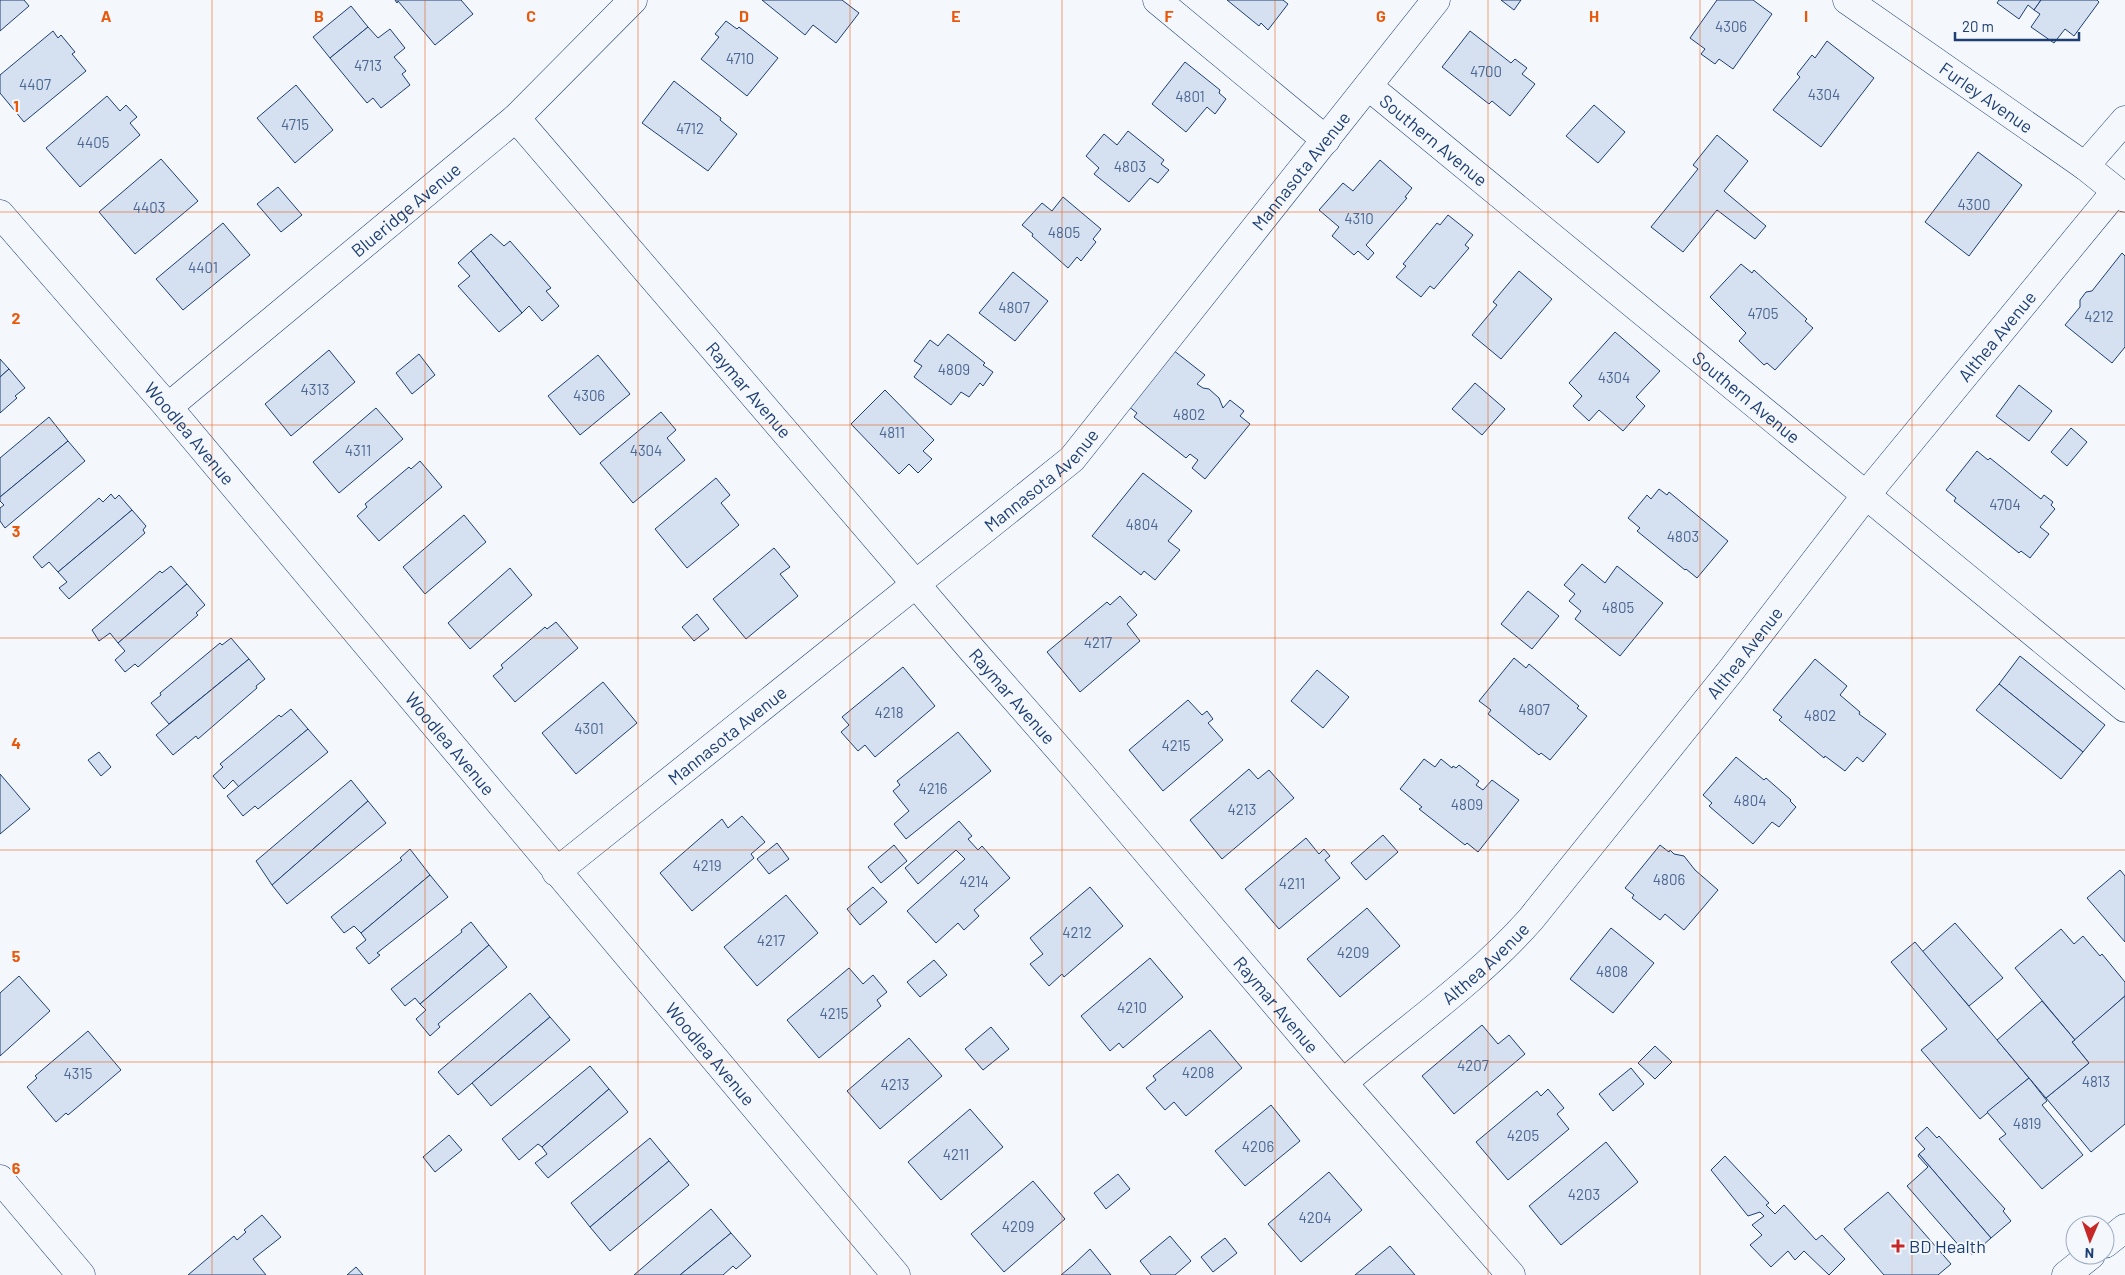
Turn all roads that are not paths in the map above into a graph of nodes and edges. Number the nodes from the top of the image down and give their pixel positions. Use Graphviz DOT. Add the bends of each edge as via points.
graph roads {
  1 [pos="633,0"];
  2 [pos="1157,0"];
  3 [pos="1436,0"];
  4 [pos="1847,0"];
  5 [pos="1368,86"];
  6 [pos="516,118"];
  7 [pos="2125,120"];
  8 [pos="1326,140"];
  9 [pos="2085,166"];
  10 [pos="2121,195"];
  11 [pos="0,214"];
  12 [pos="168,407"];
  13 [pos="1866,495"];
  14 [pos="915,583"];
  15 [pos="2125,708"];
  16 [pos="556,872"];
  17 [pos="1343,1083"];
  18 [pos="0,1179"];
  19 [pos="2125,1228"];
  20 [pos="2115,1236"];
  21 [pos="2078,1265"];
  22 [pos="81,1275"];
  23 [pos="896,1275"];
  24 [pos="1510,1275"];
  25 [pos="2066,1275"];
  1 -- 6 [label="street, Blueridge Avenue"];
  2 -- 8 [label="street"];
  3 -- 5 [label="street, Mannasota Avenue"];
  4 -- 9 [label="street, Furley Avenue"];
  5 -- 8 [label="street, Mannasota Avenue"];
  5 -- 13 [label="street, Southern Avenue"];
  6 -- 12 [label="street, Blueridge Avenue"];
  6 -- 14 [label="street, Raymar Avenue"];
  7 -- 9 [label="street"];
  8 -- 14 [label="street, Mannasota Avenue" via="1072,459"];
  9 -- 10 [label="street, Furley Avenue"];
  10 -- 13 [label="street, Althea Avenue"];
  11 -- 12 [label="street, Woodlea Avenue"];
  12 -- 16 [label="street, Woodlea Avenue"];
  13 -- 15 [label="street, Southern Avenue"];
  13 -- 17 [label="street, Althea Avenue" via="1732,669 1526,925"];
  14 -- 16 [label="street, Mannasota Avenue"];
  14 -- 17 [label="street, Raymar Avenue"];
  16 -- 23 [label="street, Woodlea Avenue"];
  17 -- 24 [label="street, Raymar Avenue"];
  18 -- 22 [label="street"];
  19 -- 20 [label="street"];
  21 -- 25 [label="street"];
}
